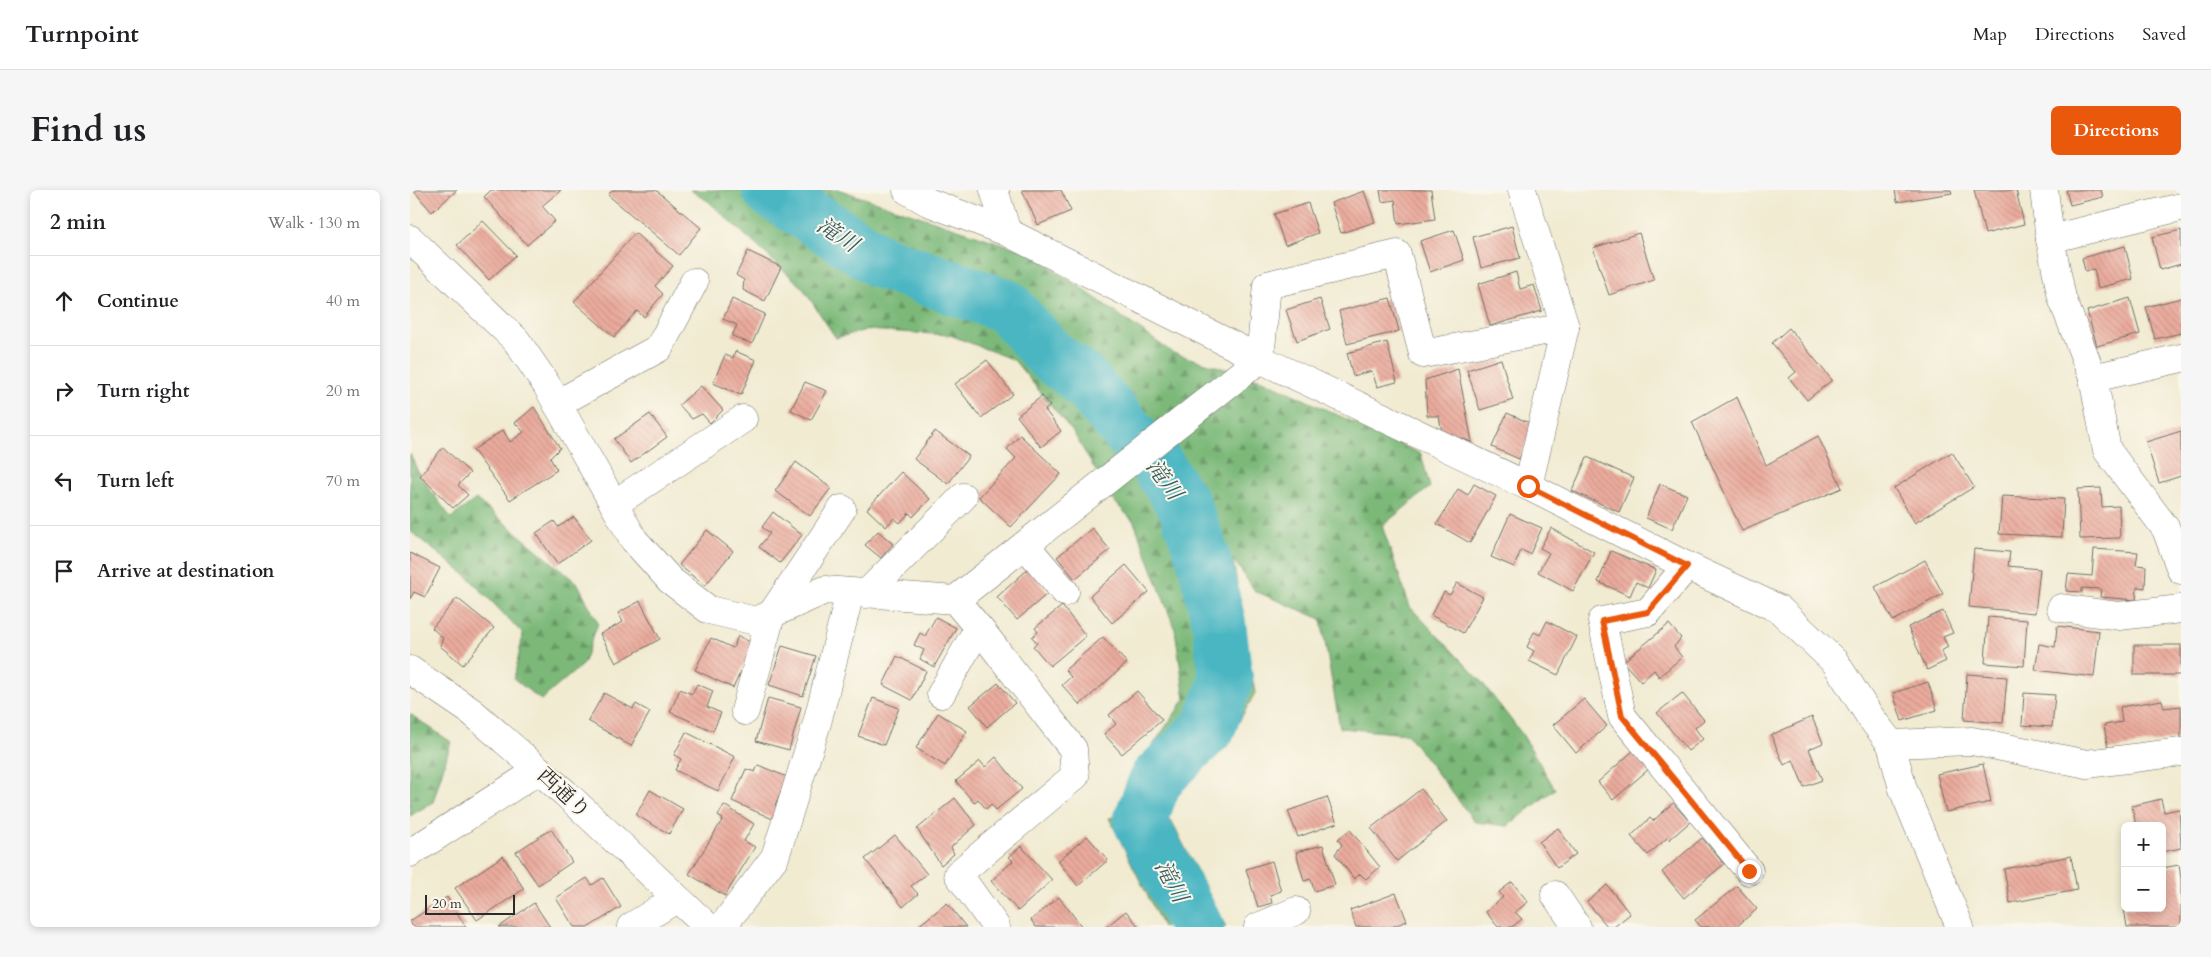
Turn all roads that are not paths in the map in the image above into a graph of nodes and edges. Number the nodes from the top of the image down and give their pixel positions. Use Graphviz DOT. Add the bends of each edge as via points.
graph roads {
  1 [pos="908,190"];
  2 [pos="994,190"];
  3 [pos="1522,190"];
  4 [pos="2044,190"];
  5 [pos="2181,207"];
  6 [pos="1007,232"];
  7 [pos="410,239"];
  8 [pos="2050,239"];
  9 [pos="694,282"];
  10 [pos="1565,327"];
  11 [pos="2181,358"];
  12 [pos="1260,359"];
  13 [pos="2094,378"];
  14 [pos="557,404"];
  15 [pos="743,419"];
  16 [pos="1528,486"];
  17 [pos="964,497"];
  18 [pos="614,504"];
  19 [pos="842,509"];
  20 [pos="1025,545"];
  21 [pos="1687,566"];
  22 [pos="2181,570"];
  23 [pos="1066,592"];
  24 [pos="858,594"];
  25 [pos="955,600"];
  26 [pos="2061,608"];
  27 [pos="2181,609"];
  28 [pos="771,615"];
  29 [pos="978,628"];
  30 [pos="410,670"];
  31 [pos="941,694"];
  32 [pos="745,711"];
  33 [pos="1891,744"];
  34 [pos="2181,752"];
  35 [pos="539,770"];
  36 [pos="410,853"];
  37 [pos="1749,871"];
  38 [pos="1555,895"];
  39 [pos="676,899"];
  40 [pos="1296,911"];
  41 [pos="630,927"];
  42 [pos="708,927"];
  43 [pos="722,927"];
  44 [pos="996,927"];
  45 [pos="1258,927"];
  46 [pos="1577,927"];
  47 [pos="1960,927"];
  1 -- 6 [label="street" via="928,202"];
  2 -- 6 [label="street"];
  3 -- 10 [label="street"];
  4 -- 8 [label="street"];
  5 -- 8 [label="street"];
  6 -- 12 [label="street"];
  7 -- 14 [label="street" via="516,340"];
  8 -- 13 [label="street" via="2062,298"];
  9 -- 14 [label="street" via="658,348"];
  10 -- 12 [label="street" via="1423,354 1397,254 1267,285"];
  10 -- 16 [label="street"];
  11 -- 13 [label="street"];
  12 -- 16 [label="street"];
  12 -- 20 [label="street"];
  13 -- 22 [label="street" via="2107,450 2166,528"];
  14 -- 18 [label="street"];
  15 -- 18 [label="street"];
  16 -- 21 [label="street"];
  17 -- 24 [label="street"];
  18 -- 28 [label="street" via="634,540 670,580 709,610 756,621"];
  19 -- 28 [label="street"];
  20 -- 23 [label="street"];
  20 -- 25 [label="street"];
  21 -- 33 [label="street" via="1779,610 1835,662"];
  21 -- 37 [label="street" via="1648,612 1602,621 1622,716"];
  24 -- 25 [label="street"];
  24 -- 28 [label="street" via="825,590"];
  24 -- 43 [label="street" via="776,857"];
  25 -- 29 [label="street"];
  26 -- 27 [label="street" via="2119,616"];
  28 -- 32 [label="street"];
  29 -- 31 [label="street"];
  29 -- 44 [label="street" via="1072,749 1075,776 958,874"];
  30 -- 35 [label="street, 西通り" via="472,712"];
  33 -- 34 [label="street" via="1972,741 2087,764"];
  33 -- 47 [label="street" via="1903,789"];
  35 -- 36 [label="street"];
  35 -- 39 [label="street, 西通り"];
  38 -- 46 [label="street"];
  39 -- 41 [label="street"];
  39 -- 42 [label="street, 西通り"];
  40 -- 45 [label="street"];
}
